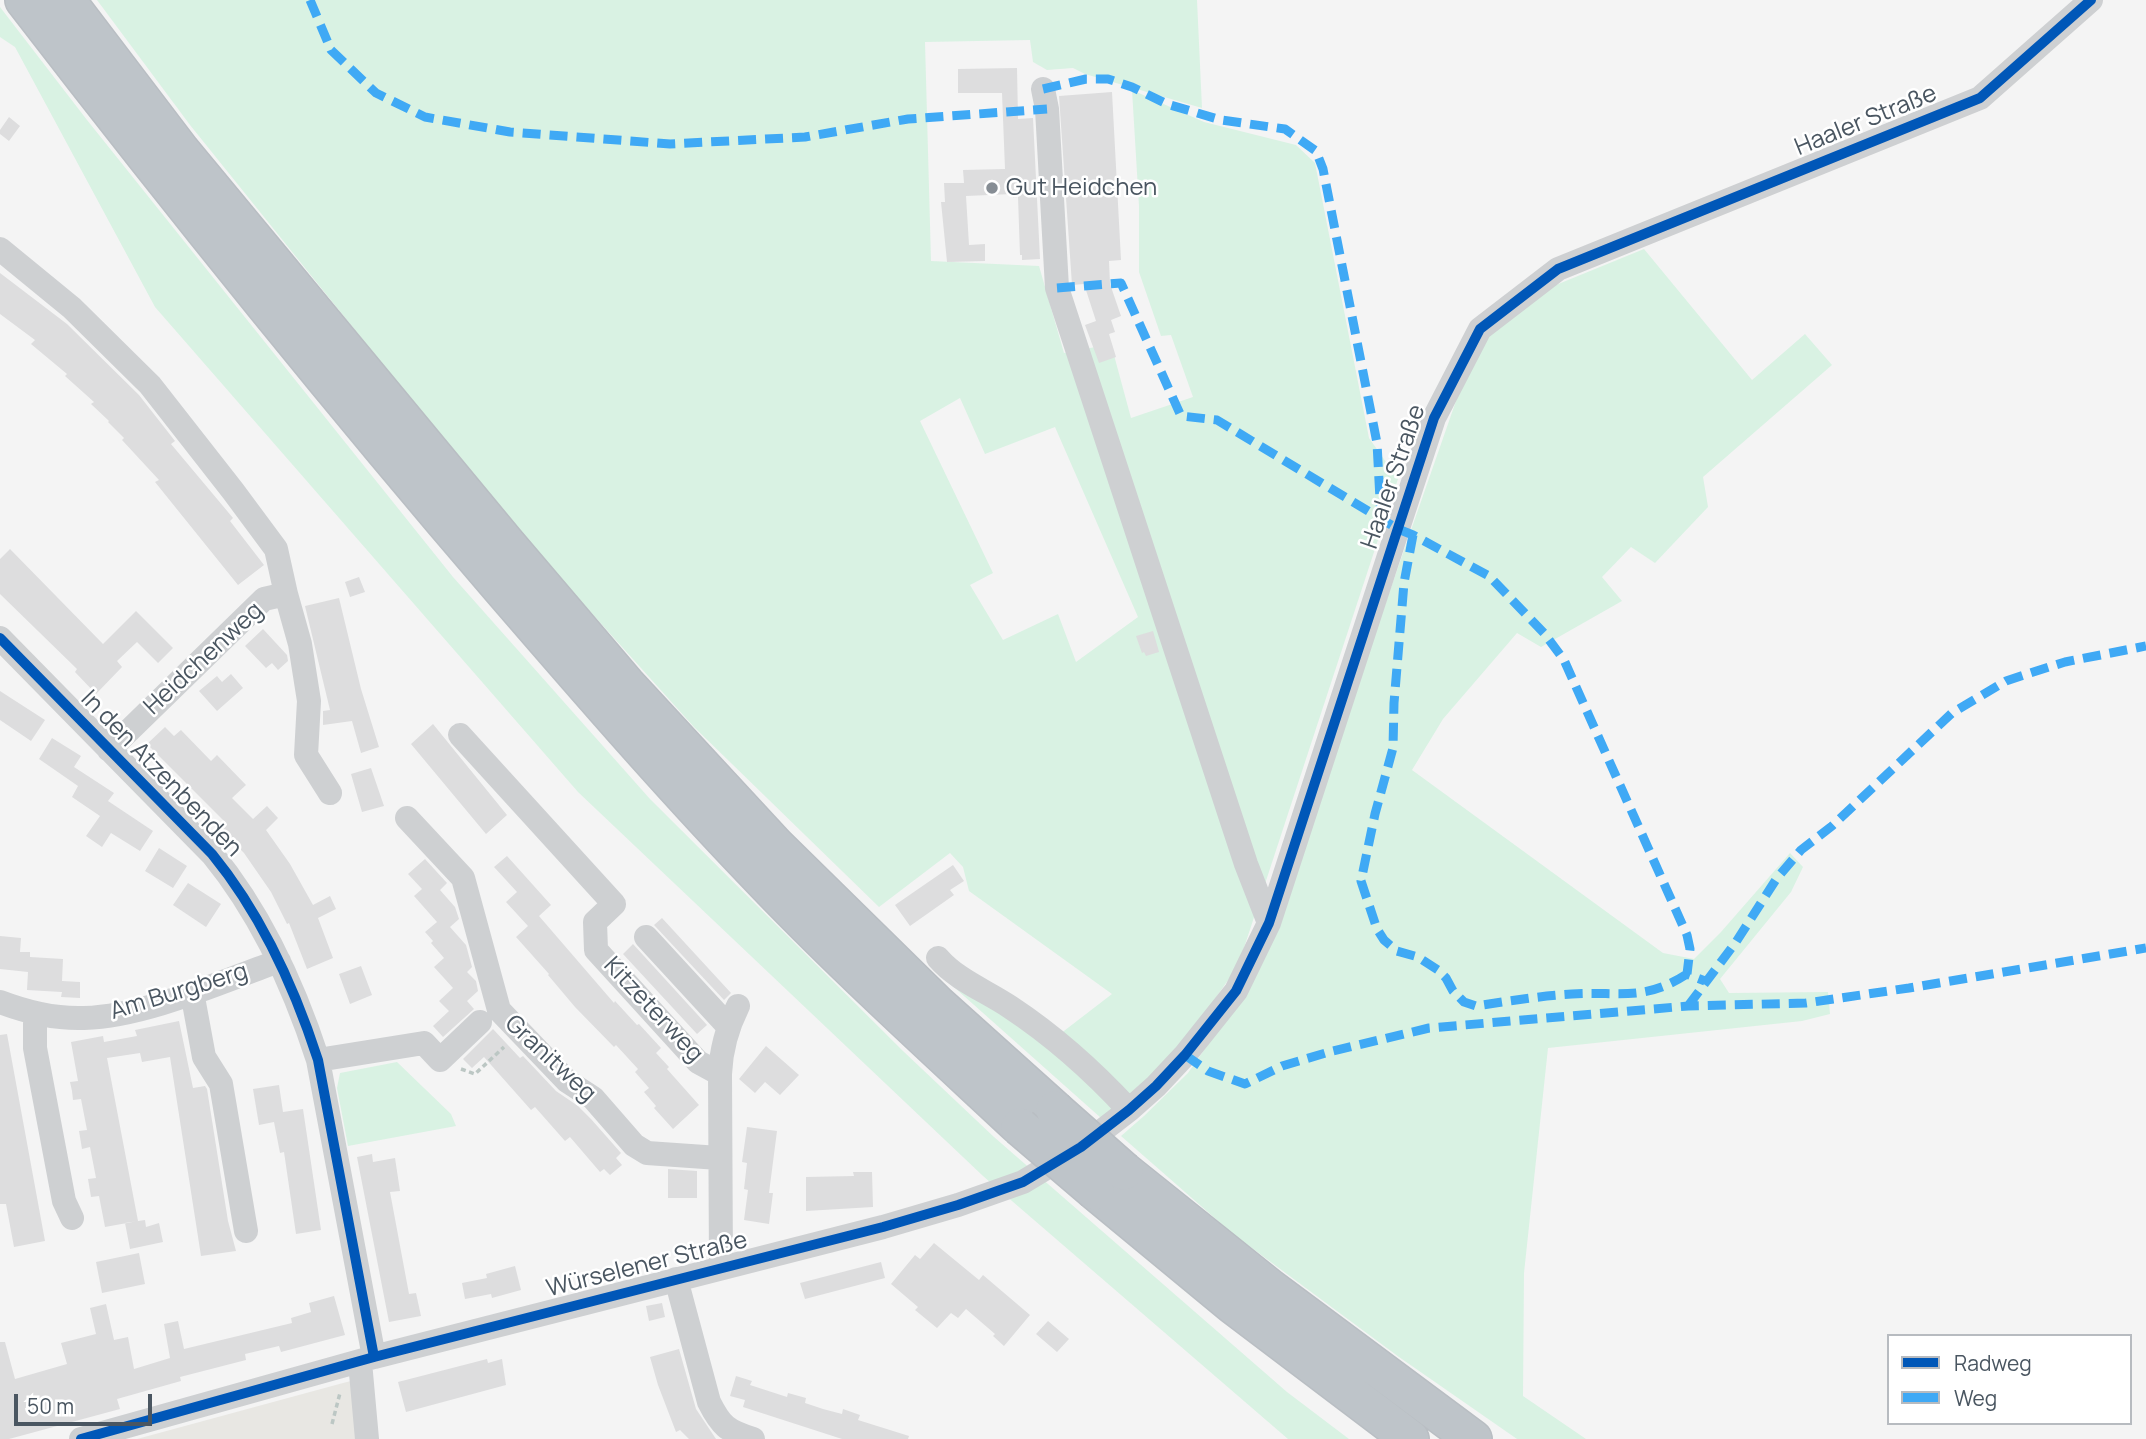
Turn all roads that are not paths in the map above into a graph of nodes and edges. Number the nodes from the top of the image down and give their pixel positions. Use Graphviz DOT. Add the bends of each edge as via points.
graph roads {
  1 [pos="24,0"];
  2 [pos="66,0"];
  3 [pos="2091,0"];
  4 [pos="1043,89"];
  5 [pos="0,249"];
  6 [pos="286,594"];
  7 [pos="0,638"];
  8 [pos="460,735"];
  9 [pos="109,750"];
  10 [pos="330,793"];
  11 [pos="407,818"];
  12 [pos="1269,923"];
  13 [pos="646,937"];
  14 [pos="938,958"];
  15 [pos="279,961"];
  16 [pos="192,992"];
  17 [pos="0,1002"];
  18 [pos="35,1014"];
  19 [pos="480,1022"];
  20 [pos="1185,1055"];
  21 [pos="318,1060"];
  22 [pos="720,1074"];
  23 [pos="1129,1110"];
  24 [pos="719,1158"];
  25 [pos="1110,1181"];
  26 [pos="72,1218"];
  27 [pos="246,1231"];
  28 [pos="721,1268"];
  29 [pos="676,1279"];
  30 [pos="367,1359"];
  31 [pos="81,1439"];
  32 [pos="368,1439"];
  33 [pos="753,1439"];
  34 [pos="1410,1439"];
  35 [pos="1473,1439"];
  1 -- 25 [label="highway, bridge" via="155,170 400,471 608,712 754,872 1020,1127"];
  2 -- 25 [label="highway, bridge" via="181,151 626,684 785,855 938,1005 1055,1110"];
  3 -- 12 [label="street, Haaler Straße" via="1980,98 1558,269 1480,329 1434,418"];
  4 -- 12 [label="street" via="1057,288"];
  5 -- 6 [label="street" via="72,307 150,385 275,550"];
  6 -- 9 [label="street, Heidchenweg" via="264,599"];
  6 -- 10 [label="street, Heidchenweg" via="309,701 306,755"];
  7 -- 9 [label="street, In den Atzenbenden"];
  8 -- 22 [label="street, Kitzeterweg" via="614,904 595,922 596,950 698,1062"];
  9 -- 15 [label="street, In den Atzenbenden" via="237,885"];
  11 -- 24 [label="street, Granitweg" via="463,878 499,1010 567,1081 593,1098 634,1146 648,1153"];
  12 -- 20 [label="street, Haaler Straße" via="1236,991"];
  13 -- 22 [label="street, Kitzeterweg" via="733,1016"];
  14 -- 23 [label="street" via="948,970 1054,1039"];
  15 -- 16 [label="street, Am Burgberg"];
  15 -- 21 [label="street, In den Atzenbenden"];
  16 -- 18 [label="street, Am Burgberg" via="123,1014 82,1019"];
  16 -- 27 [label="street" via="204,1057 221,1084"];
  17 -- 18 [label="street, Am Burgberg"];
  18 -- 26 [label="street" via="34,1048 64,1201"];
  19 -- 21 [label="street" via="440,1060 424,1043"];
  20 -- 23 [label="street, Würselener Straße"];
  21 -- 30 [label="street, In den Atzenbenden"];
  22 -- 24 [label="street, Kitzeterweg"];
  23 -- 28 [label="street, Würselener Straße" via="1081,1147 1023,1182 883,1227"];
  24 -- 28 [label="street, Kitzeterweg"];
  25 -- 34 [label="highway" via="1233,1305"];
  25 -- 35 [label="highway" via="1270,1288"];
  28 -- 29 [label="street, Würselener Straße"];
  29 -- 30 [label="street, Würselener Straße"];
  29 -- 33 [label="street" via="715,1415 722,1426"];
  30 -- 31 [label="street, Würselener Straße"];
  30 -- 32 [label="street, In den Atzenbenden"];
}
